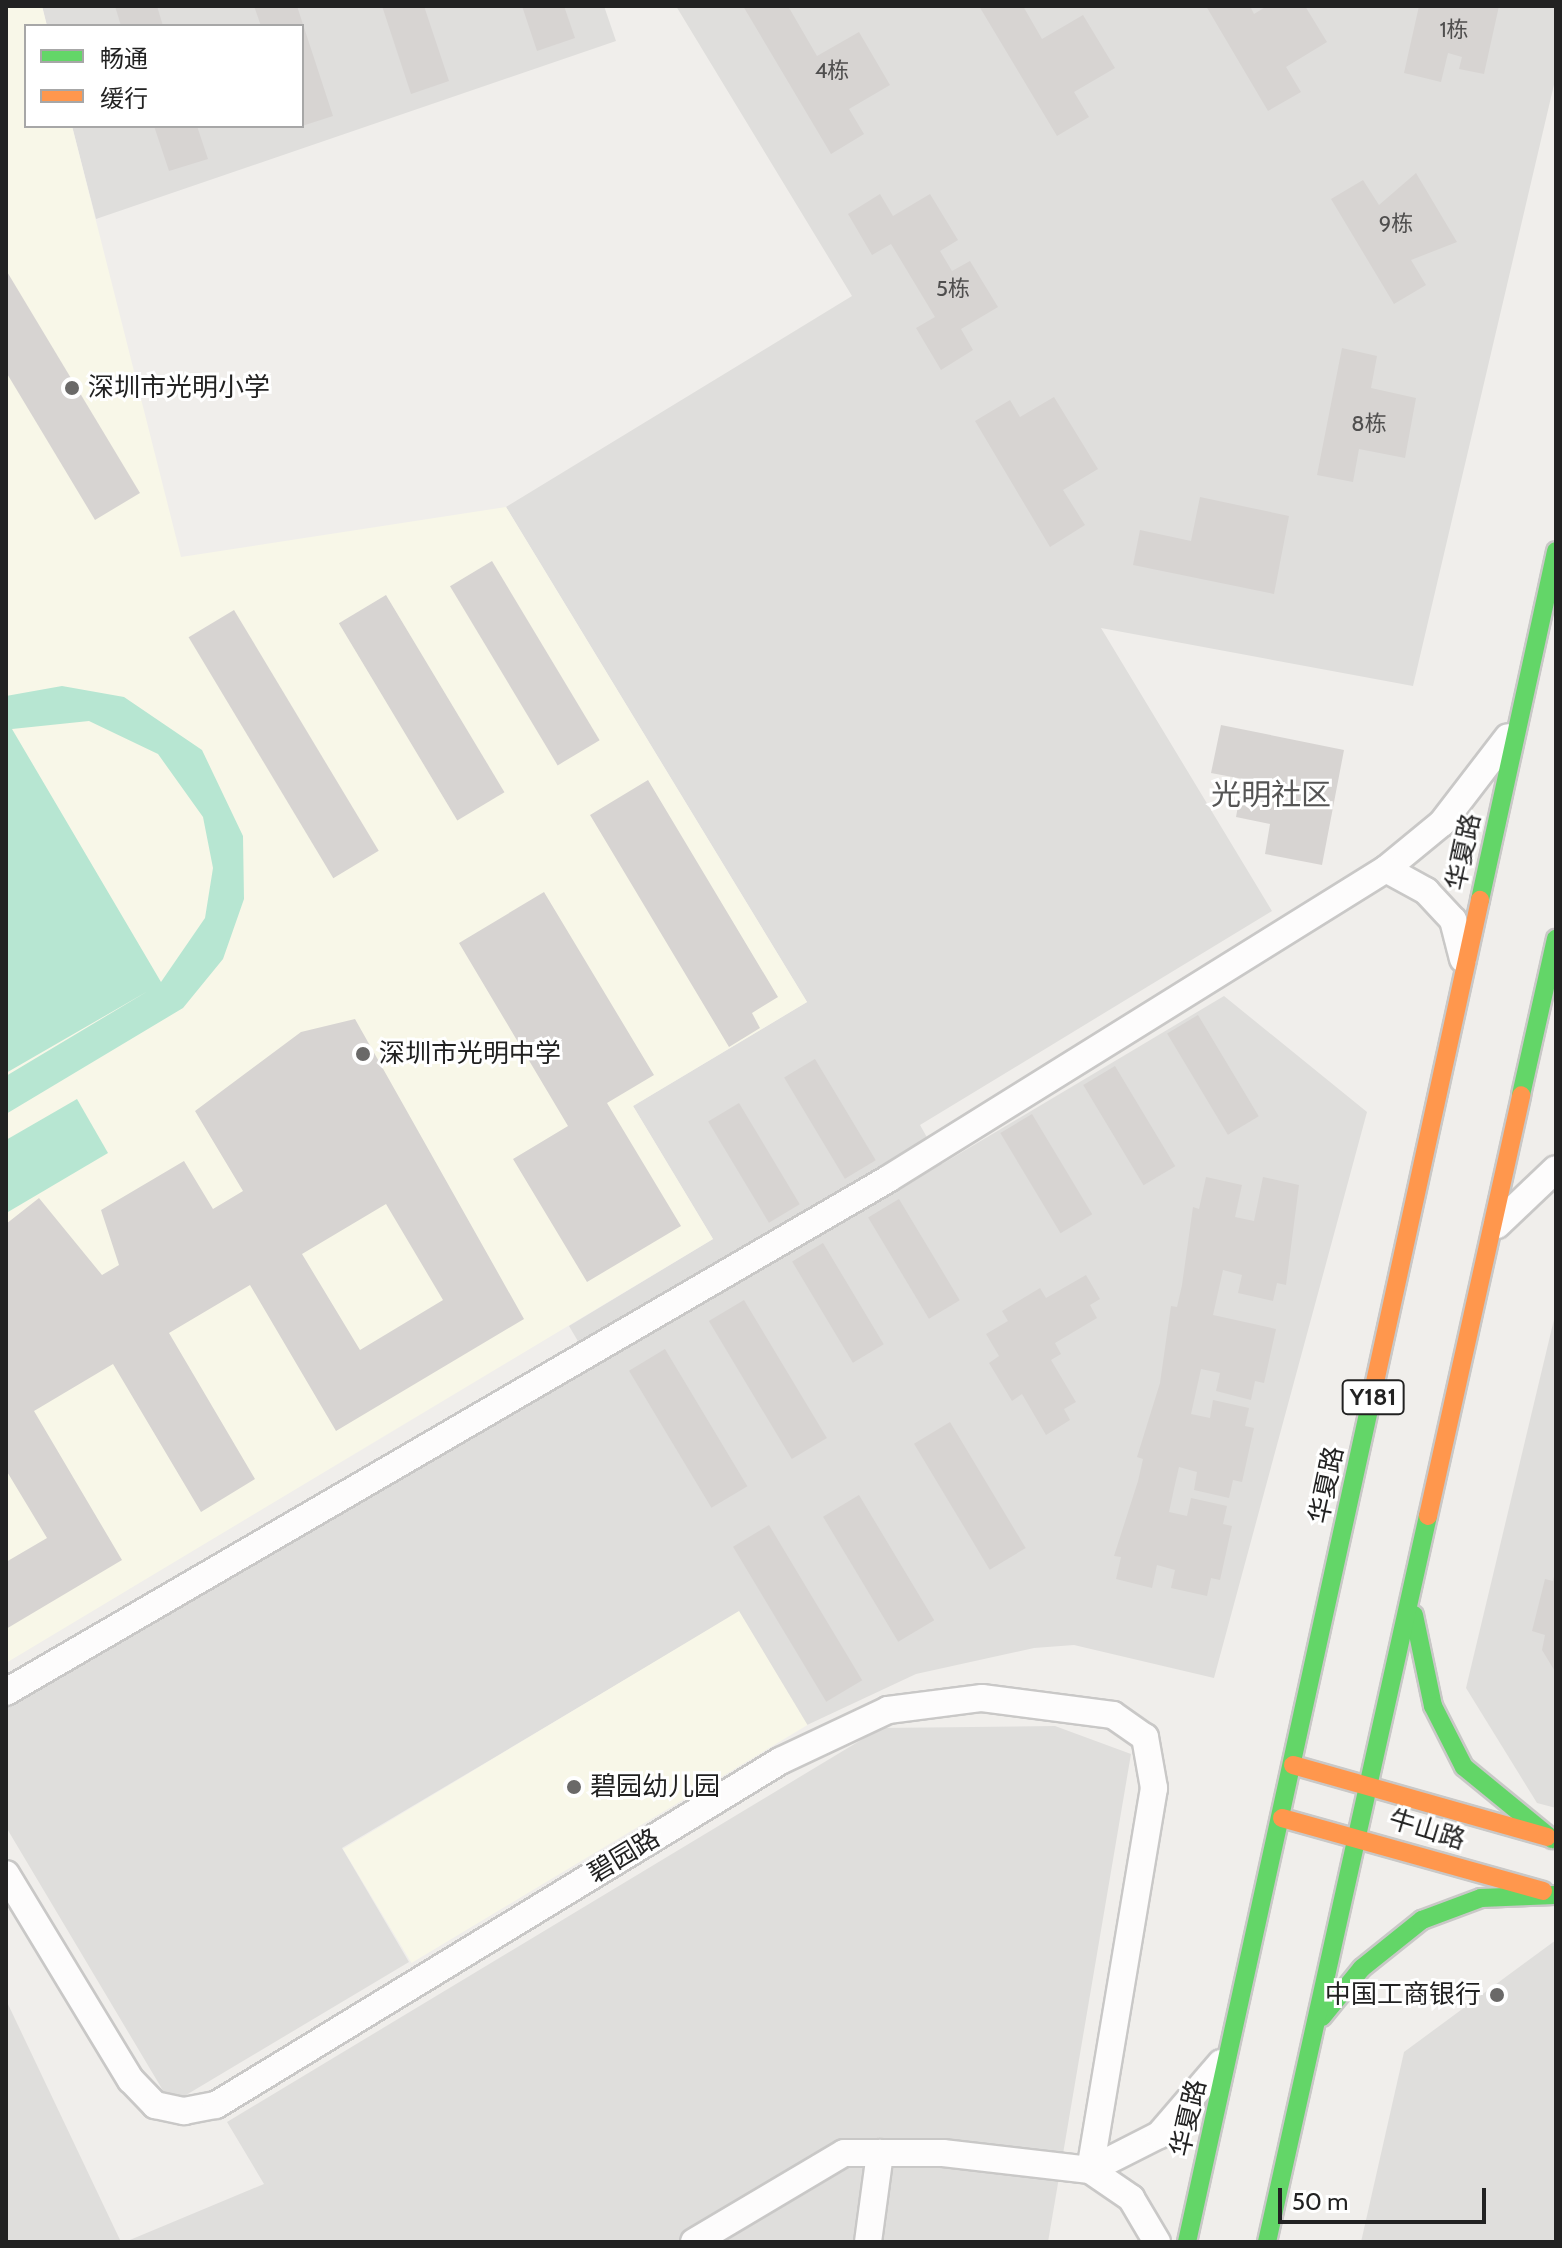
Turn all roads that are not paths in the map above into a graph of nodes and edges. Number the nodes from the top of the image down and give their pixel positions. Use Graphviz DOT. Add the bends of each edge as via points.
graph roads {
  1 [pos="1556,551"];
  2 [pos="1519,720"];
  3 [pos="1386,869"];
  4 [pos="1556,939"];
  5 [pos="1466,968"];
  6 [pos="1556,1169"];
  7 [pos="1490,1234"];
  8 [pos="1410,1592"];
  9 [pos="6,1692"];
  10 [pos="1293,1765"];
  11 [pos="1367,1784"];
  12 [pos="1282,1818"];
  13 [pos="1355,1836"];
  14 [pos="1554,1839"];
  15 [pos="6,1874"];
  16 [pos="1555,1895"];
  17 [pos="1317,2024"];
  18 [pos="1231,2051"];
  19 [pos="880,2153"];
  20 [pos="1090,2170"];
  21 [pos="694,2242"];
  22 [pos="868,2242"];
  23 [pos="1157,2242"];
  24 [pos="1187,2242"];
  25 [pos="1267,2242"];
  1 -- 2 [label="main road, 华夏路 / Y181"];
  2 -- 3 [label="street" via="1442,823"];
  2 -- 5 [label="main road, 华夏路 / Y181"];
  3 -- 5 [label="street" via="1426,891 1453,920"];
  3 -- 9 [label="street" via="888,1179"];
  4 -- 7 [label="main road"];
  5 -- 10 [label="main road, 华夏路 / Y181"];
  6 -- 7 [label="street"];
  7 -- 8 [label="main road"];
  8 -- 11 [label="main road"];
  8 -- 14 [label="main road" via="1421,1664 1446,1738 1494,1798"];
  10 -- 11 [label="main road, 牛山路"];
  10 -- 12 [label="main road, 华夏路 / Y181"];
  11 -- 13 [label="main road"];
  11 -- 14 [label="main road, 牛山路"];
  12 -- 13 [label="main road, 牛山路"];
  12 -- 18 [label="main road, 华夏路 / Y181"];
  13 -- 16 [label="main road, 牛山路"];
  13 -- 17 [label="main road"];
  15 -- 20 [label="street, 碧园路" via="131,2080 155,2105 184,2111 216,2105 780,1761 888,1710 982,1698 1113,1715 1145,1737 1154,1788"];
  16 -- 17 [label="main road" via="1481,1898 1422,1920 1362,1968"];
  17 -- 25 [label="main road"];
  18 -- 20 [label="street" via="1159,2135"];
  18 -- 24 [label="main road, 华夏路 / Y181"];
  19 -- 20 [label="street"];
  19 -- 21 [label="street" via="827,2161"];
  19 -- 22 [label="street"];
  20 -- 23 [label="street" via="1131,2198"];
}
